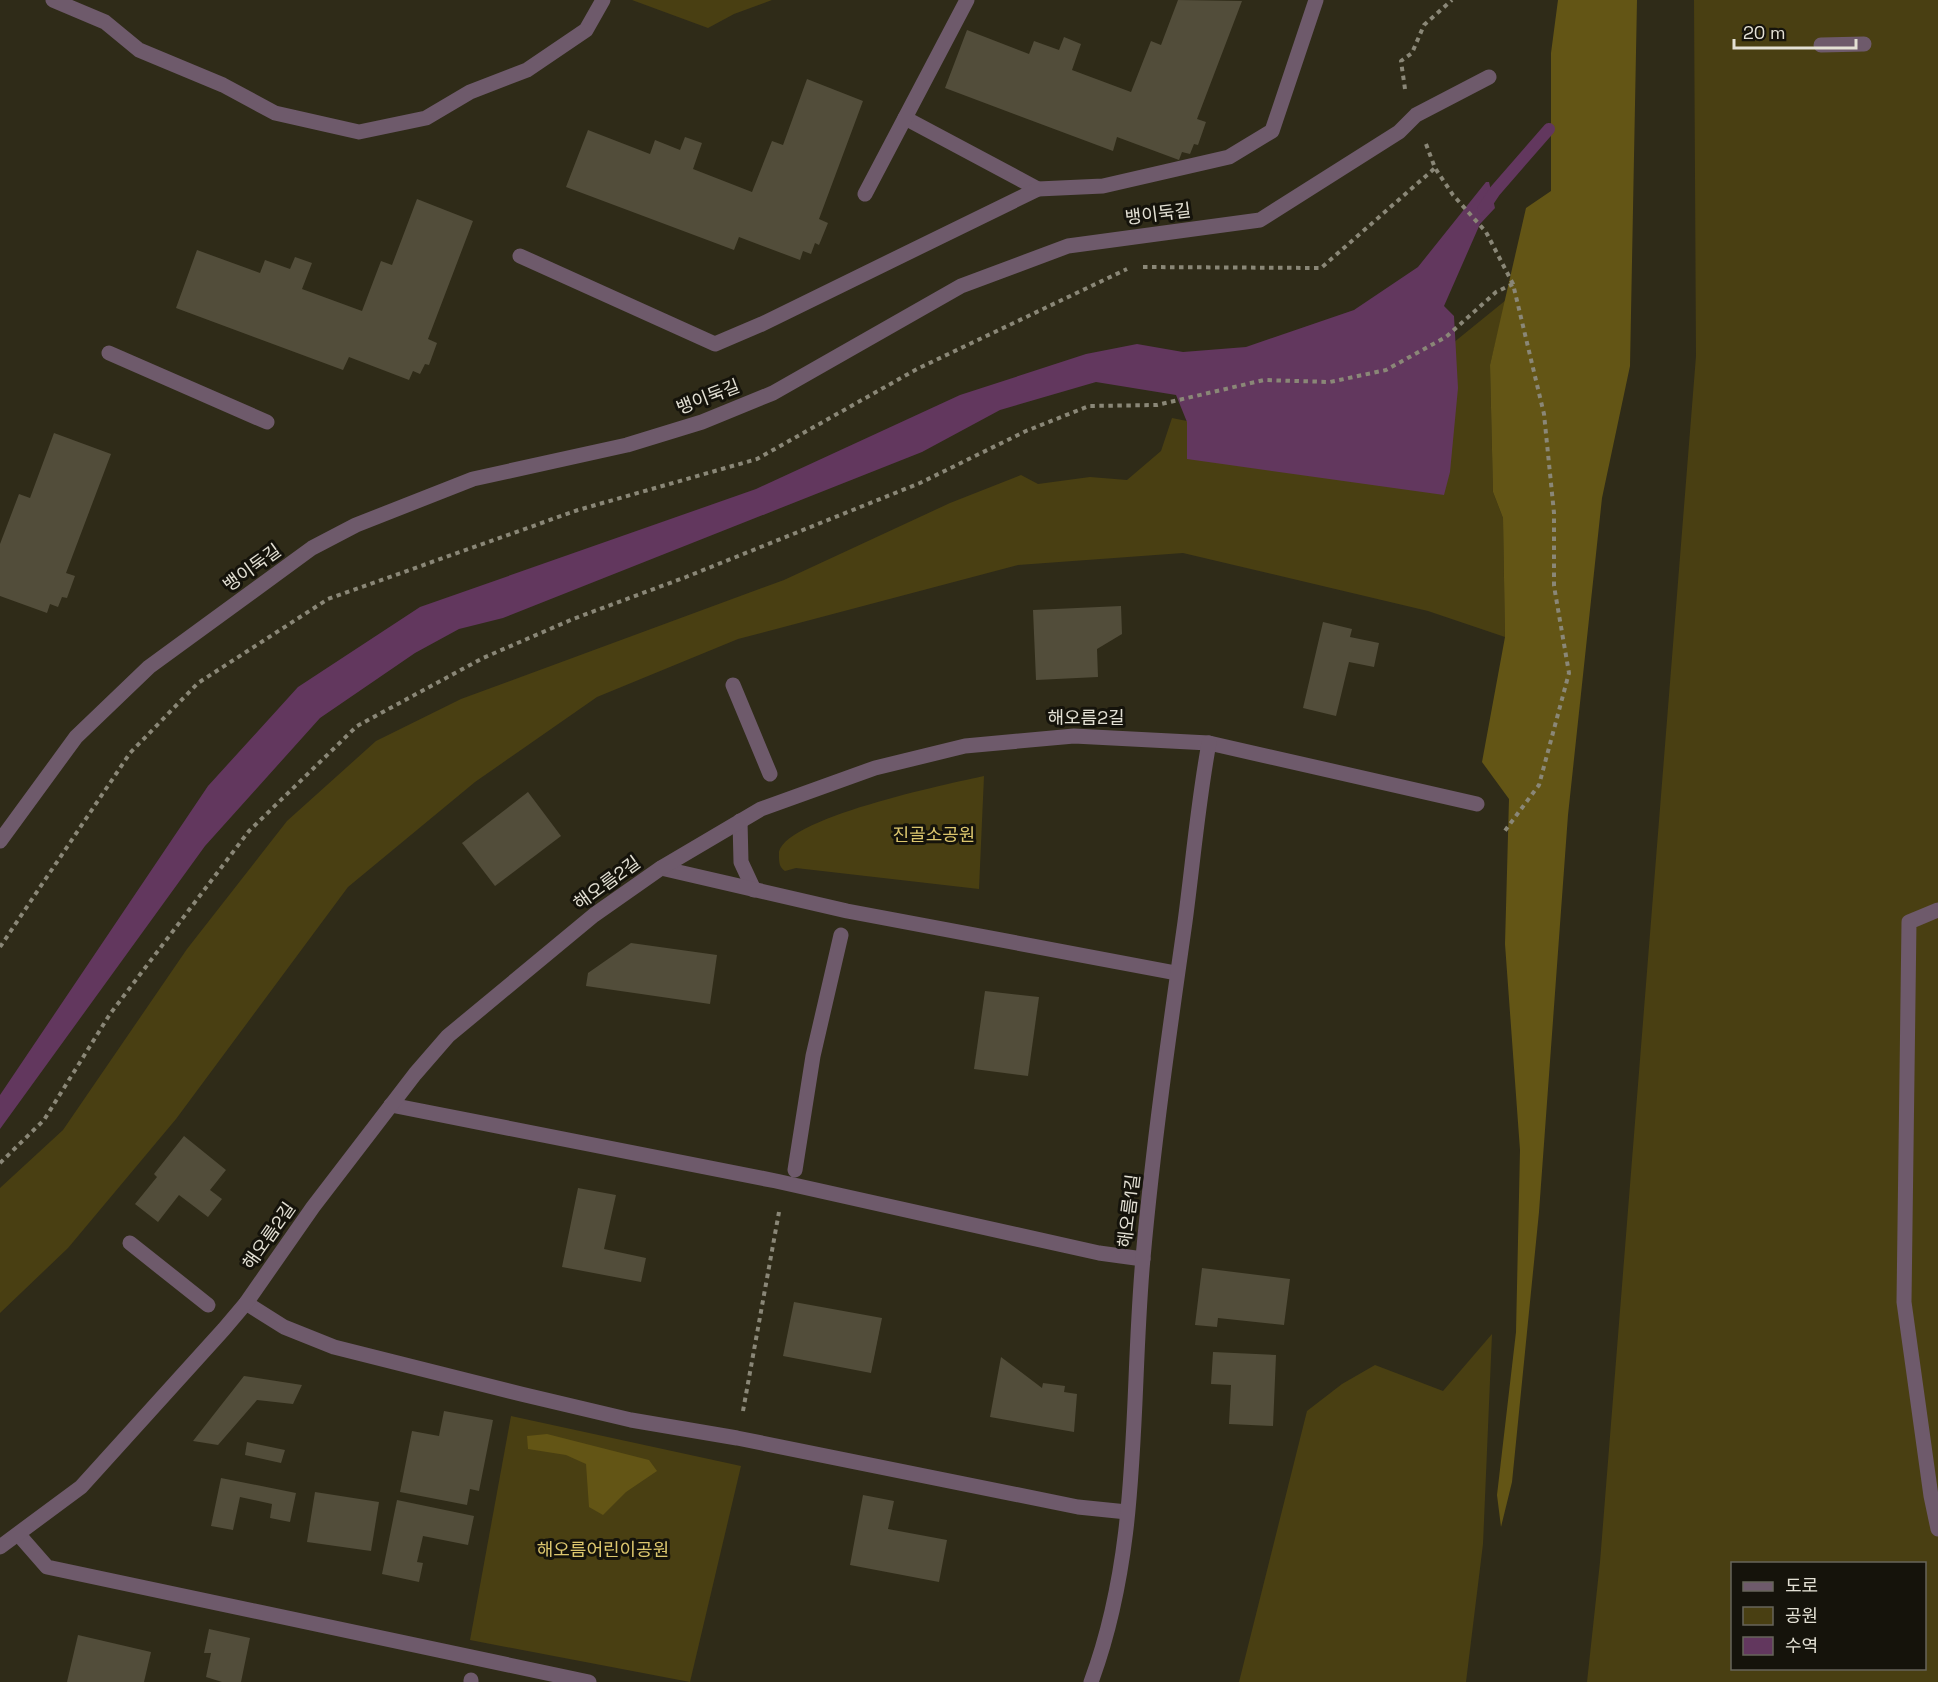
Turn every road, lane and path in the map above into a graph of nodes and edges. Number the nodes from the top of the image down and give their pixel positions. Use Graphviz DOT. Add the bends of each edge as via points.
graph roads {
  1 [pos="53,0"];
  2 [pos="603,0"];
  3 [pos="967,0"];
  4 [pos="1316,0"];
  5 [pos="1452,0"];
  6 [pos="1864,44"];
  7 [pos="1821,45"];
  8 [pos="1489,77"];
  9 [pos="1403,84"];
  10 [pos="1416,115"];
  11 [pos="905,118"];
  12 [pos="1435,168"];
  13 [pos="1038,189"];
  14 [pos="865,194"];
  15 [pos="520,255"];
  16 [pos="1514,284"];
  17 [pos="109,353"];
  18 [pos="267,422"];
  19 [pos="733,685"];
  20 [pos="1209,743"];
  21 [pos="770,774"];
  22 [pos="1477,804"];
  23 [pos="740,821"];
  24 [pos="1504,832"];
  25 [pos="0,841"];
  26 [pos="661,868"];
  27 [pos="754,890"];
  28 [pos="1938,910"];
  29 [pos="841,935"];
  30 [pos="0,947"];
  31 [pos="1176,973"];
  32 [pos="391,1105"];
  33 [pos="0,1162"];
  34 [pos="795,1170"];
  35 [pos="779,1211"];
  36 [pos="130,1243"];
  37 [pos="1143,1260"];
  38 [pos="246,1303"];
  39 [pos="208,1305"];
  40 [pos="741,1418"];
  41 [pos="1127,1512"];
  42 [pos="1938,1529"];
  43 [pos="19,1535"];
  44 [pos="0,1547"];
  45 [pos="588,1682"];
  46 [pos="1091,1682"];
  1 -- 2 [label="street" via="105,22 139,50 223,85 275,113 358,132 426,118 470,92 527,70 586,30"];
  3 -- 11 [label="street"];
  4 -- 13 [label="street" via="1272,130 1229,157 1103,186"];
  5 -- 9 [label="path" via="1424,25 1412,53 1401,61"];
  6 -- 7 [label="street"];
  8 -- 10 [label="street, 뱅이둑길"];
  10 -- 12 [label="path"];
  10 -- 25 [label="street, 뱅이둑길" via="1399,132 1260,220 1068,246 962,286 773,393 702,422 627,445 473,479 356,525 312,548 149,667 76,737"];
  11 -- 13 [label="street"];
  11 -- 14 [label="street"];
  12 -- 16 [label="path" via="1486,232"];
  12 -- 30 [label="path" via="1321,268 1132,267 917,369 757,459 578,510 328,600 198,683 130,753"];
  13 -- 15 [label="street" via="715,344"];
  16 -- 24 [label="path" via="1544,414 1554,513 1554,586 1569,673 1539,785"];
  16 -- 33 [label="path" via="1496,292 1446,337 1386,370 1330,382 1264,380 1166,403 1089,406 920,483 483,658 357,726 249,831 111,1014 44,1120"];
  17 -- 18 [label="street"];
  19 -- 21 [label="street"];
  20 -- 22 [label="street, 해오름2길"];
  20 -- 23 [label="street, 해오름2길" via="1074,736 965,746 875,768 761,809"];
  20 -- 31 [label="street, 해오름1길"];
  23 -- 26 [label="street, 해오름2길"];
  23 -- 27 [label="street" via="741,862"];
  26 -- 27 [label="street"];
  26 -- 32 [label="street, 해오름2길" via="577,928 448,1036"];
  27 -- 31 [label="street"];
  28 -- 42 [label="street" via="1909,922 1904,1302 1930,1496"];
  29 -- 34 [label="street" via="813,1056"];
  31 -- 37 [label="street, 해오름1길"];
  32 -- 37 [label="street" via="776,1181"];
  32 -- 38 [label="street, 해오름2길"];
  35 -- 40 [label="path"];
  36 -- 39 [label="street"];
  37 -- 41 [label="street, 해오름1길" via="1134,1468"];
  38 -- 41 [label="street" via="284,1327 334,1347 521,1394 631,1420 1078,1507"];
  38 -- 43 [label="street, 해오름2길" via="81,1487"];
  41 -- 46 [label="street, 해오름1길" via="1107,1640"];
  43 -- 44 [label="street, 해오름2길"];
  43 -- 45 [label="street" via="47,1567"];
}
